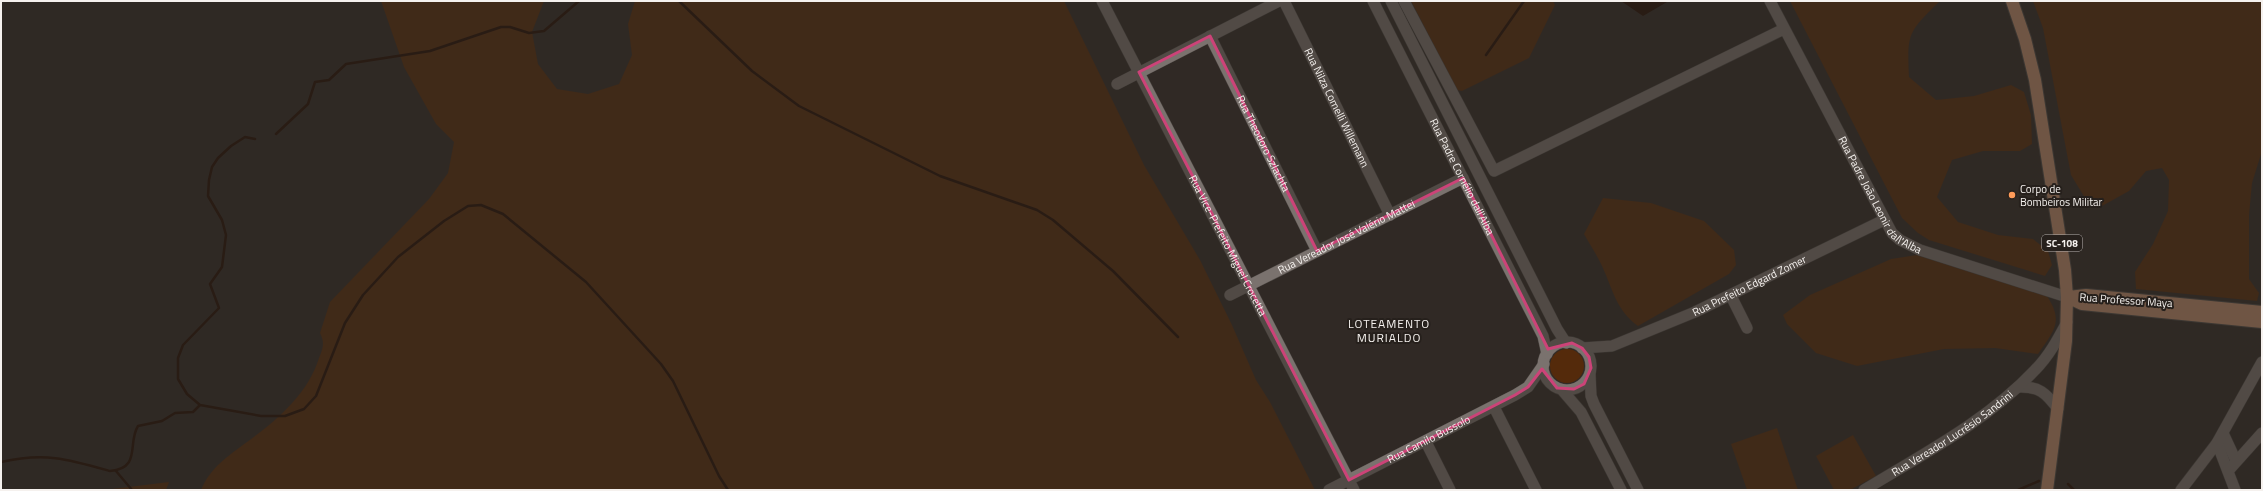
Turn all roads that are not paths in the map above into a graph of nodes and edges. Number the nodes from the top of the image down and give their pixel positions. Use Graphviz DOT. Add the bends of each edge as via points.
graph roads {
  1 [pos="1102,1"];
  2 [pos="1279,1"];
  3 [pos="1284,1"];
  4 [pos="1373,1"];
  5 [pos="1392,1"];
  6 [pos="1404,1"];
  7 [pos="1770,1"];
  8 [pos="2012,1"];
  9 [pos="1784,29"];
  10 [pos="1210,36"];
  11 [pos="1139,72"];
  12 [pos="1117,84"];
  13 [pos="1463,178"];
  14 [pos="1390,215"];
  15 [pos="1884,220"];
  16 [pos="1318,251"];
  17 [pos="1249,286"];
  18 [pos="1230,295"];
  19 [pos="1731,296"];
  20 [pos="2067,297"];
  21 [pos="2262,312"];
  22 [pos="2067,322"];
  23 [pos="2262,322"];
  24 [pos="1747,328"];
  25 [pos="1566,342"];
  26 [pos="1612,346"];
  27 [pos="1582,348"];
  28 [pos="1545,359"];
  29 [pos="2262,362"];
  30 [pos="1590,371"];
  31 [pos="1528,387"];
  32 [pos="2018,387"];
  33 [pos="1560,389"];
  34 [pos="1494,407"];
  35 [pos="2058,409"];
  36 [pos="2223,433"];
  37 [pos="2261,436"];
  38 [pos="1426,442"];
  39 [pos="2217,443"];
  40 [pos="2236,461"];
  41 [pos="2228,471"];
  42 [pos="1352,485"];
  43 [pos="1329,490"];
  44 [pos="1450,490"];
  45 [pos="1536,490"];
  46 [pos="1621,490"];
  47 [pos="1638,490"];
  48 [pos="1864,490"];
  49 [pos="2047,490"];
  50 [pos="2181,490"];
  51 [pos="2235,490"];
  1 -- 11 [label="street, Rua Vice-Prefeito Miguel Crocetta"];
  2 -- 10 [label="street"];
  3 -- 14 [label="street, Rua Nilza Comelli Willemann"];
  4 -- 13 [label="street, Rua Padre Cornélio dall'Alba"];
  5 -- 25 [label="street, Rua Padre Cornélio dall'Alba" via="1557,329"];
  6 -- 9 [label="street" via="1494,171"];
  7 -- 9 [label="street, Rua Padre João Leonir dall'Alba"];
  8 -- 20 [label="main road, SC-108" via="2035,80 2063,248"];
  9 -- 15 [label="street, Rua Padre João Leonir dall'Alba"];
  10 -- 11 [label="street"];
  10 -- 16 [label="street, Rua Theodoro Szlachta"];
  11 -- 12 [label="street"];
  11 -- 17 [label="street, Rua Vice-Prefeito Miguel Crocetta"];
  13 -- 14 [label="street, Rua Vereador José Valério Mattei"];
  13 -- 28 [label="street, Rua Padre Cornélio dall'Alba" via="1543,336"];
  14 -- 16 [label="street, Rua Vereador José Valério Mattei"];
  15 -- 19 [label="street, Rua Prefeito Edgard Zomer"];
  15 -- 20 [label="street, Rua Padre João Leonir dall'Alba" via="1900,240 1920,250"];
  16 -- 17 [label="street, Rua Vereador José Valério Mattei"];
  17 -- 18 [label="street, Rua Vereador José Valério Mattei"];
  17 -- 42 [label="street, Rua Vice-Prefeito Miguel Crocetta"];
  19 -- 24 [label="street"];
  19 -- 26 [label="street, Rua Prefeito Edgard Zomer"];
  20 -- 21 [label="main road, Rua Professor Maya" via="2086,296"];
  20 -- 22 [label="main road, SC-108"];
  20 -- 23 [label="main road, Rua Professor Maya" via="2082,304"];
  22 -- 32 [label="street, Rua Vereador Lucrésio Sandrini" via="2044,360"];
  22 -- 35 [label="main road, SC-108"];
  25 -- 27 [label="street"];
  25 -- 28 [label="street" via="1555,346"];
  26 -- 27 [label="street, Rua Prefeito Edgard Zomer"];
  26 -- 30 [label="street, Rua Prefeito Edgard Zomer"];
  27 -- 30 [label="street" via="1589,357"];
  28 -- 31 [label="street, Rua Camilo Bussolo"];
  28 -- 33 [label="street" via="1545,376"];
  29 -- 36 [label="street"];
  30 -- 33 [label="street" via="1579,387"];
  30 -- 47 [label="street" via="1591,396 1594,404"];
  31 -- 33 [label="street"];
  31 -- 34 [label="street, Rua Camilo Bussolo"];
  32 -- 35 [label="street, Rua Vereador Lucrésio Sandrini" via="2040,390"];
  32 -- 48 [label="street, Rua Vereador Lucrésio Sandrini" via="1954,435"];
  33 -- 46 [label="street" via="1581,412"];
  34 -- 38 [label="street, Rua Camilo Bussolo"];
  34 -- 45 [label="street"];
  35 -- 49 [label="main road, SC-108"];
  36 -- 39 [label="street"];
  36 -- 40 [label="street"];
  37 -- 40 [label="street"];
  38 -- 42 [label="street, Rua Camilo Bussolo"];
  38 -- 44 [label="street"];
  39 -- 41 [label="street"];
  39 -- 50 [label="street"];
  40 -- 41 [label="street"];
  41 -- 51 [label="street"];
  42 -- 43 [label="street, Rua Camilo Bussolo"];
}
